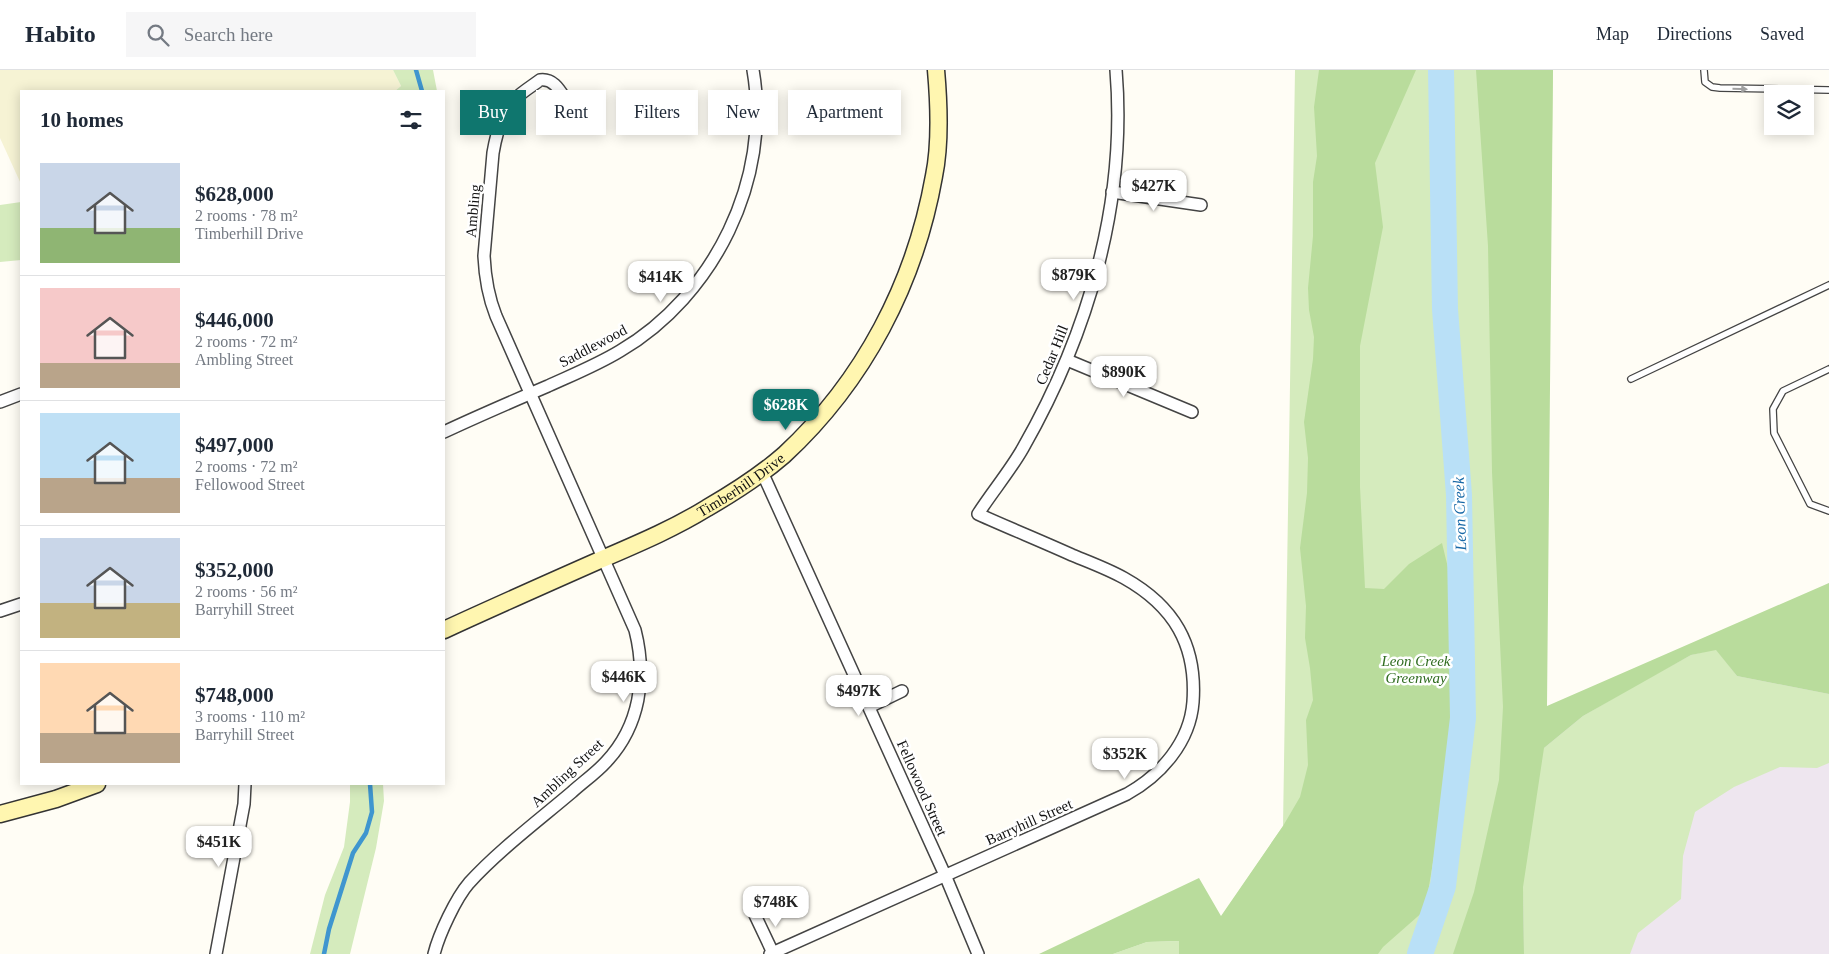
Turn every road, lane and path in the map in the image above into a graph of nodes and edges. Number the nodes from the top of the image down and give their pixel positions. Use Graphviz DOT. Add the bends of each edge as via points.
graph roads {
  1 [pos="753,70"];
  2 [pos="936,70"];
  3 [pos="1116,70"];
  4 [pos="1704,70"];
  5 [pos="558,90"];
  6 [pos="1829,90"];
  7 [pos="1112,192"];
  8 [pos="1200,205"];
  9 [pos="1829,285"];
  10 [pos="1067,360"];
  11 [pos="1829,369"];
  12 [pos="1631,380"];
  13 [pos="530,393"];
  14 [pos="20,394"];
  15 [pos="0,402"];
  16 [pos="1192,412"];
  17 [pos="445,432"];
  18 [pos="762,472"];
  19 [pos="1829,511"];
  20 [pos="978,514"];
  21 [pos="604,558"];
  22 [pos="20,604"];
  23 [pos="0,611"];
  24 [pos="445,630"];
  25 [pos="902,691"];
  26 [pos="869,707"];
  27 [pos="94,785"];
  28 [pos="245,785"];
  29 [pos="0,814"];
  30 [pos="945,876"];
  31 [pos="756,915"];
  32 [pos="772,953"];
  33 [pos="216,954"];
  34 [pos="434,954"];
  35 [pos="978,954"];
  1 -- 13 [label="street, Saddlewood" via="756,105 751,164 734,220 706,271 688,295 645,335 594,365"];
  2 -- 18 [label="street, Timberhill Drive" via="935,175 912,261 896,302 873,346 845,387 814,425"];
  3 -- 7 [label="street, Cedar Hill" via="1119,106"];
  4 -- 6 [label="lane, one-way" via="1705,82 1712,87"];
  5 -- 13 [label="street, Ambling" via="553,82 540,80 515,99 504,117 493,153 484,256 487,286 496,316"];
  7 -- 8 [label="street"];
  7 -- 10 [label="street, Cedar Hill" via="1097,273"];
  9 -- 12 [label="lane"];
  10 -- 16 [label="street"];
  10 -- 20 [label="street, Cedar Hill" via="1022,451"];
  11 -- 19 [label="lane" via="1783,391 1773,409 1774,433 1810,504"];
  13 -- 17 [label="street, Saddlewood"];
  13 -- 21 [label="street, Ambling Street"];
  14 -- 15 [label="street"];
  18 -- 21 [label="street, Timberhill Drive" via="707,509"];
  18 -- 26 [label="street, Fellowood Street"];
  20 -- 30 [label="street, Barryhill Street" via="1124,577 1153,597 1170,615 1191,657 1192,707 1186,731 1174,753 1158,773 1138,788"];
  21 -- 24 [label="street, Timberhill Drive"];
  21 -- 34 [label="street, Ambling Street" via="639,644 641,686 630,727 606,762 468,884 454,907"];
  22 -- 23 [label="street"];
  25 -- 26 [label="street"];
  26 -- 30 [label="street, Fellowood Street"];
  27 -- 29 [label="street"];
  28 -- 33 [label="street"];
  30 -- 32 [label="street, Barryhill Street"];
  30 -- 35 [label="street, Fellowood Street"];
  31 -- 32 [label="street"];
}
